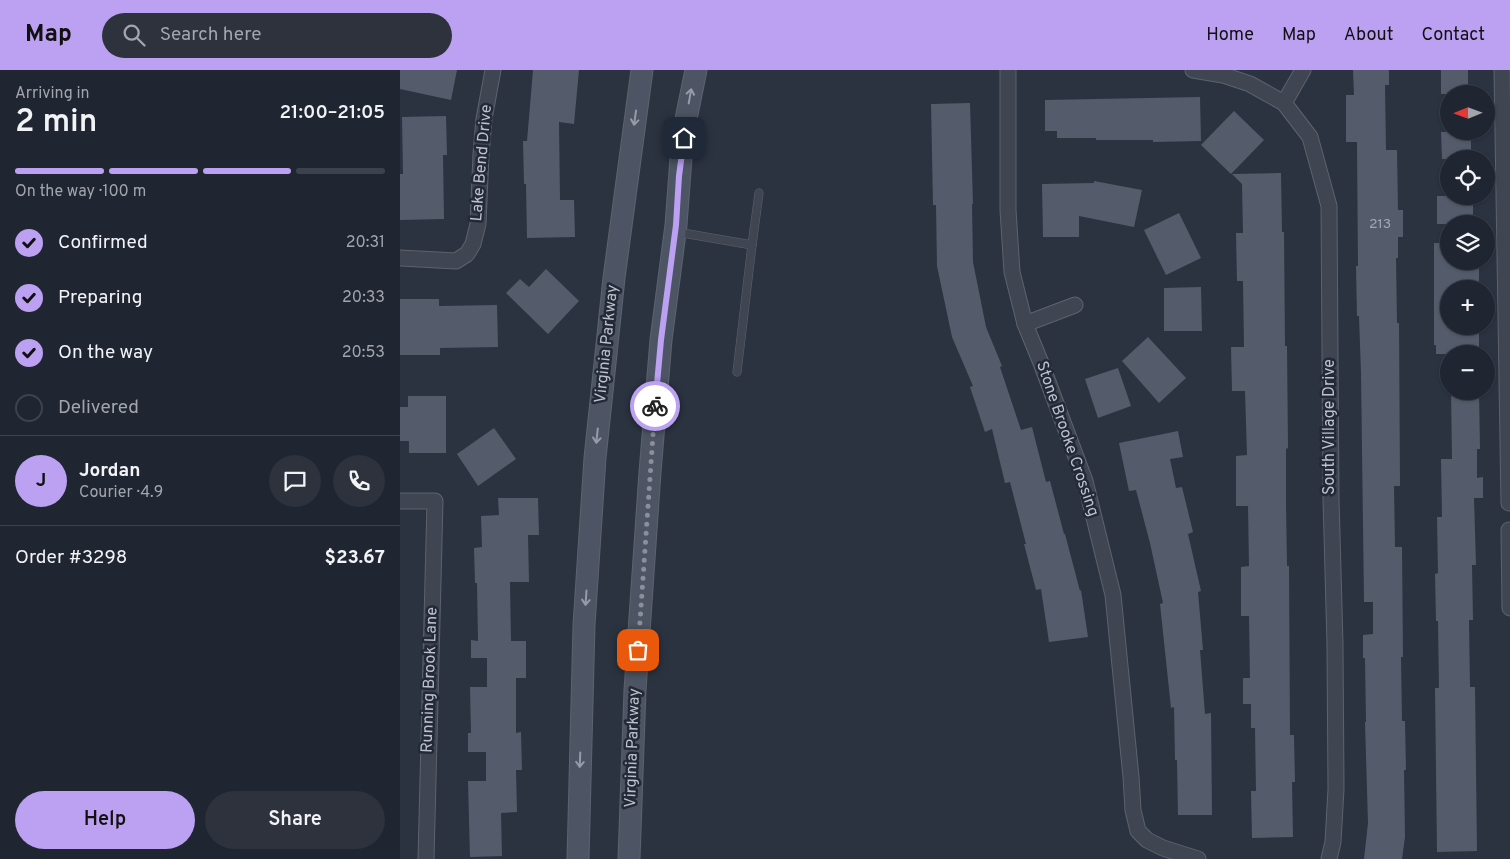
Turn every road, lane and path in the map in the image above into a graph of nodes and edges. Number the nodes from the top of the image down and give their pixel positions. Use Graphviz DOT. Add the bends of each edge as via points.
graph roads {
  1 [pos="493,70"];
  2 [pos="642,70"];
  3 [pos="696,70"];
  4 [pos="1008,70"];
  5 [pos="1194,70"];
  6 [pos="1303,70"];
  7 [pos="1502,70"];
  8 [pos="1284,102"];
  9 [pos="759,193"];
  10 [pos="675,231"];
  11 [pos="752,245"];
  12 [pos="400,258"];
  13 [pos="1075,304"];
  14 [pos="1025,324"];
  15 [pos="737,372"];
  16 [pos="1509,420"];
  17 [pos="400,501"];
  18 [pos="1509,503"];
  19 [pos="1509,530"];
  20 [pos="1510,608"];
  21 [pos="426,859"];
  22 [pos="578,859"];
  23 [pos="629,859"];
  24 [pos="1198,859"];
  25 [pos="1329,859"];
  1 -- 12 [label="street, Lake Bend Drive" via="484,119 478,224 473,244 456,260"];
  2 -- 22 [label="main road, Virginia Parkway, one-way" via="614,278 595,458 584,625"];
  10 -- 3 [label="main road, Virginia Parkway, one-way" via="686,119"];
  4 -- 14 [label="street, Stone Brooke Crossing" via="1008,210 1012,272"];
  5 -- 8 [label="street, South Village Drive" via="1223,74"];
  6 -- 8 [label="street"];
  7 -- 16 [label="street"];
  8 -- 25 [label="street, South Village Drive" via="1310,137 1328,206 1336,789"];
  9 -- 11 [label="lane"];
  10 -- 11 [label="lane"];
  10 -- 23 [label="main road, Virginia Parkway" via="661,340 650,472 635,690"];
  11 -- 15 [label="lane"];
  13 -- 14 [label="street"];
  14 -- 24 [label="street, Stone Brooke Crossing" via="1085,481 1114,595 1132,810 1138,831 1163,848"];
  16 -- 18 [label="street"];
  17 -- 21 [label="street, Running Brook Lane" via="435,501"];
  19 -- 20 [label="street"];
}
